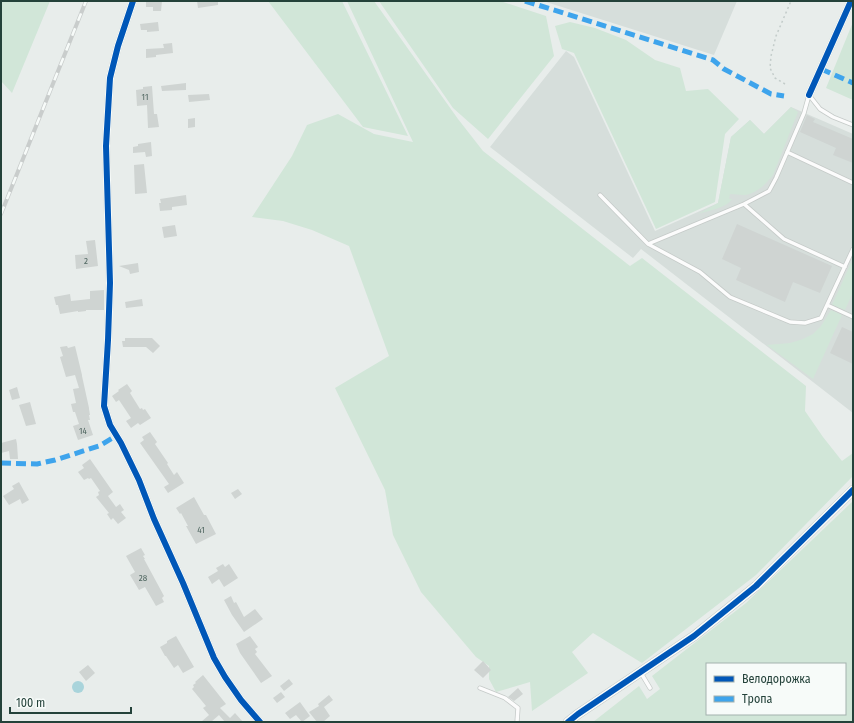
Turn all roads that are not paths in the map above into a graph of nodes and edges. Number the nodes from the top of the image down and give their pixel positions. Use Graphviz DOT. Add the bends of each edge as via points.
graph roads {
  1 [pos="133,1"];
  2 [pos="851,1"];
  3 [pos="809,95"];
  4 [pos="853,125"];
  5 [pos="787,152"];
  6 [pos="853,182"];
  7 [pos="600,195"];
  8 [pos="744,204"];
  9 [pos="648,244"];
  10 [pos="853,248"];
  11 [pos="845,267"];
  12 [pos="827,305"];
  13 [pos="853,317"];
  14 [pos="853,490"];
  15 [pos="640,672"];
  16 [pos="480,688"];
  17 [pos="650,688"];
  18 [pos="260,722"];
  19 [pos="517,722"];
  20 [pos="568,722"];
  1 -- 18 [label="street" via="110,78 106,153 110,283 104,406 110,425 139,480 214,658 241,700"];
  2 -- 3 [label="street"];
  3 -- 4 [label="lane" via="820,108 833,117"];
  3 -- 5 [label="lane"];
  5 -- 6 [label="lane"];
  5 -- 8 [label="lane" via="769,191"];
  7 -- 9 [label="lane"];
  8 -- 9 [label="lane"];
  8 -- 11 [label="lane" via="784,239"];
  9 -- 12 [label="lane" via="700,272 730,297 790,322 805,323 821,318"];
  10 -- 11 [label="lane"];
  11 -- 12 [label="lane"];
  12 -- 13 [label="lane"];
  14 -- 15 [label="street" via="756,586 694,636"];
  15 -- 17 [label="lane"];
  15 -- 20 [label="street"];
  16 -- 19 [label="lane" via="506,698 518,708"];
}
